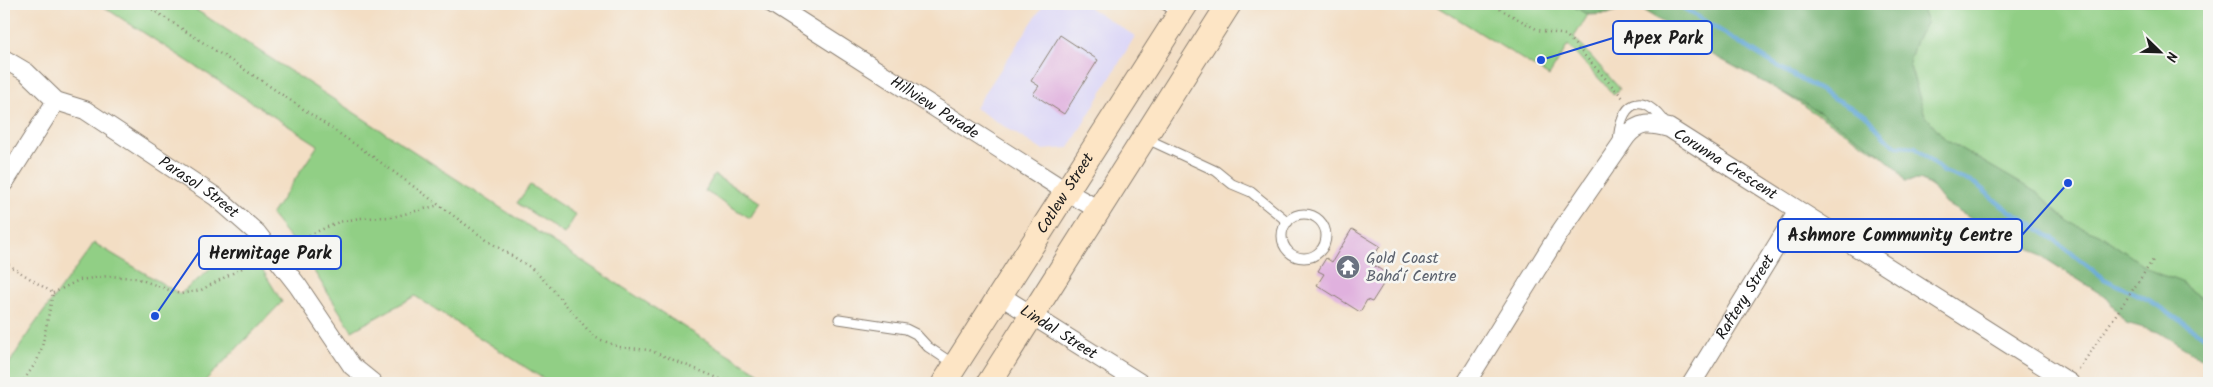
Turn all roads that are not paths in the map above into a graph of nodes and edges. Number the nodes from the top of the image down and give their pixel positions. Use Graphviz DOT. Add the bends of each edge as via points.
graph roads {
  1 [pos="773,4"];
  2 [pos="1229,4"];
  3 [pos="1176,7"];
  4 [pos="4,59"];
  5 [pos="56,101"];
  6 [pos="1669,128"];
  7 [pos="1145,138"];
  8 [pos="1618,149"];
  9 [pos="4,182"];
  10 [pos="1067,192"];
  11 [pos="1099,210"];
  12 [pos="1798,211"];
  13 [pos="1288,222"];
  14 [pos="1001,296"];
  15 [pos="1032,316"];
  16 [pos="838,319"];
  17 [pos="950,374"];
  18 [pos="1695,382"];
  19 [pos="373,383"];
  20 [pos="989,383"];
  21 [pos="1140,383"];
  22 [pos="1466,383"];
  23 [pos="2070,383"];
  1 -- 10 [label="street, Hillview Parade"];
  2 -- 7 [label="main road"];
  3 -- 10 [label="main road, Cotlew Street"];
  4 -- 5 [label="street, Parasol Street" via="26,72"];
  5 -- 9 [label="street"];
  5 -- 19 [label="street, Parasol Street" via="85,110 216,197 257,234 298,286 352,366"];
  6 -- 8 [label="street, Corunna Crescent" via="1642,124 1631,131"];
  6 -- 8 [label="lane" via="1649,106 1643,103 1632,105 1621,123"];
  6 -- 12 [label="street, Corunna Crescent"];
  7 -- 11 [label="main road"];
  7 -- 13 [label="lane" via="1216,171 1232,184 1251,192"];
  8 -- 22 [label="street, Corunna Crescent" via="1558,235"];
  10 -- 11 [label="street, Hillview Parade"];
  10 -- 14 [label="main road, Cotlew Street"];
  11 -- 15 [label="main road"];
  12 -- 18 [label="street, Raftery Street"];
  12 -- 23 [label="street, Corunna Crescent"];
  13 -- 13 [label="lane" via="1307,214 1318,219 1326,235 1321,250 1308,258 1290,253 1282,235"];
  14 -- 15 [label="street, Lindal Street"];
  14 -- 17 [label="main road, Cotlew Street"];
  15 -- 20 [label="main road"];
  15 -- 21 [label="street, Lindal Street"];
  16 -- 17 [label="lane" via="916,334"];
}
